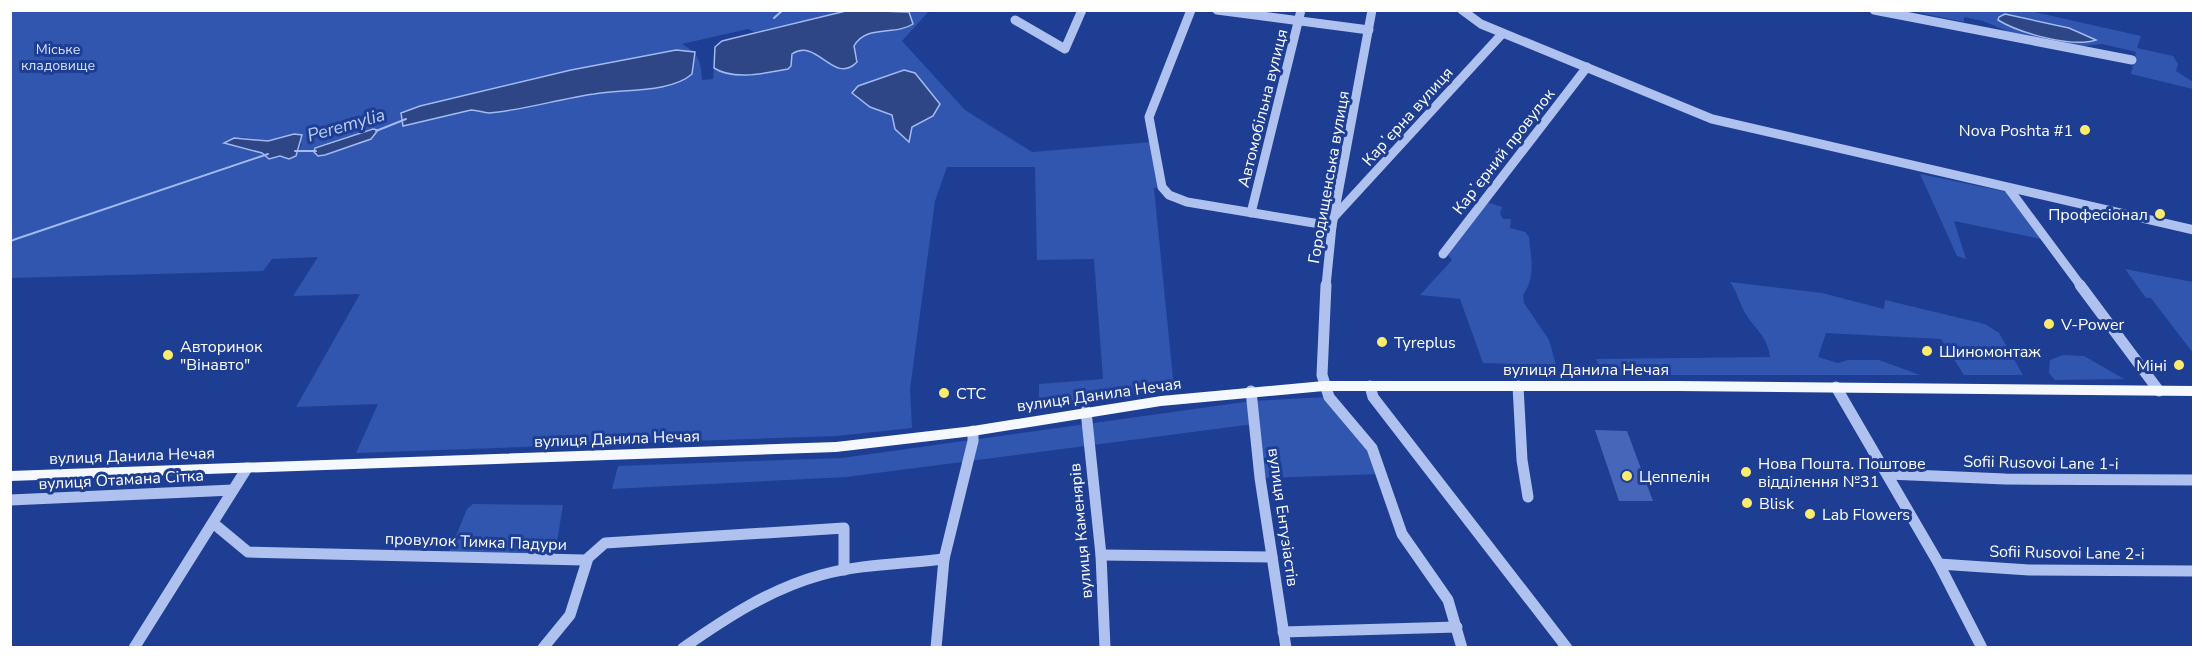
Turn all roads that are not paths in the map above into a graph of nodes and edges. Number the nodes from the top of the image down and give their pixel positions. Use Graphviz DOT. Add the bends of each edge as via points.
graph roads {
  1 [pos="1082,10"];
  2 [pos="1191,10"];
  3 [pos="1217,10"];
  4 [pos="1301,10"];
  5 [pos="1372,10"];
  6 [pos="1462,10"];
  7 [pos="1878,11"];
  8 [pos="1015,20"];
  9 [pos="1299,21"];
  10 [pos="1369,30"];
  11 [pos="1502,34"];
  12 [pos="2132,60"];
  13 [pos="1587,67"];
  14 [pos="2009,189"];
  15 [pos="1251,213"];
  16 [pos="1333,222"];
  17 [pos="2193,230"];
  18 [pos="1443,254"];
  19 [pos="1324,386"];
  20 [pos="1370,386"];
  21 [pos="1518,386"];
  22 [pos="1836,387"];
  23 [pos="1251,391"];
  24 [pos="2159,391"];
  25 [pos="2193,391"];
  26 [pos="1086,411"];
  27 [pos="973,430"];
  28 [pos="248,468"];
  29 [pos="1888,474"];
  30 [pos="10,476"];
  31 [pos="2193,480"];
  32 [pos="233,490"];
  33 [pos="1528,497"];
  34 [pos="10,500"];
  35 [pos="213,523"];
  36 [pos="1101,555"];
  37 [pos="1272,556"];
  38 [pos="584,560"];
  39 [pos="944,560"];
  40 [pos="1939,564"];
  41 [pos="844,570"];
  42 [pos="2193,571"];
  43 [pos="1457,627"];
  44 [pos="1283,632"];
  45 [pos="134,648"];
  46 [pos="543,648"];
  47 [pos="683,648"];
  48 [pos="936,648"];
  49 [pos="1105,648"];
  50 [pos="1286,648"];
  51 [pos="1462,648"];
  52 [pos="1567,648"];
  53 [pos="1982,648"];
  1 -- 8 [label="street" via="1065,49"];
  2 -- 15 [label="street" via="1149,117 1162,187 1169,195 1187,202"];
  3 -- 9 [label="street"];
  4 -- 9 [label="street, Автомобільна вулиця"];
  5 -- 10 [label="street, Городищенська вулиця"];
  6 -- 11 [label="street" via="1472,20"];
  7 -- 12 [label="street"];
  9 -- 10 [label="street"];
  9 -- 15 [label="street, Автомобільна вулиця"];
  10 -- 16 [label="street, Городищенська вулиця"];
  11 -- 13 [label="street"];
  11 -- 16 [label="street, Карʼєрна вулиця"];
  13 -- 14 [label="street" via="1712,119"];
  13 -- 18 [label="street, Карʼєрний провулок"];
  14 -- 17 [label="street"];
  14 -- 24 [label="street"];
  15 -- 16 [label="street"];
  16 -- 19 [label="street, Городищенська вулиця" via="1326,274"];
  19 -- 20 [label="main road, вулиця Данила Нечая"];
  19 -- 23 [label="main road, вулиця Данила Нечая"];
  19 -- 43 [label="street" via="1372,448 1402,534 1448,600"];
  20 -- 21 [label="main road, вулиця Данила Нечая"];
  20 -- 52 [label="street" via="1373,397"];
  21 -- 22 [label="main road, вулиця Данила Нечая"];
  21 -- 33 [label="street"];
  22 -- 24 [label="main road, вулиця Данила Нечая"];
  22 -- 29 [label="street"];
  23 -- 26 [label="main road, вулиця Данила Нечая"];
  23 -- 37 [label="street, вулиця Ентузіастів"];
  24 -- 25 [label="main road, вулиця Данила Нечая"];
  26 -- 27 [label="main road, вулиця Данила Нечая"];
  26 -- 36 [label="street, вулиця Каменярів"];
  27 -- 28 [label="main road, вулиця Данила Нечая" via="836,447"];
  27 -- 39 [label="street"];
  28 -- 30 [label="main road, вулиця Данила Нечая"];
  28 -- 32 [label="street"];
  29 -- 31 [label="street, Sofii Rusovoi Lane 1-i"];
  29 -- 40 [label="street"];
  32 -- 34 [label="street, вулиця Отамана Сітка"];
  32 -- 35 [label="street"];
  35 -- 38 [label="street, провулок Тимка Падури" via="248,552"];
  35 -- 45 [label="street"];
  36 -- 37 [label="street"];
  36 -- 49 [label="street, вулиця Каменярів"];
  37 -- 44 [label="street, вулиця Ентузіастів"];
  38 -- 41 [label="street, провулок Тимка Падури" via="604,543 844,528"];
  38 -- 46 [label="street" via="569,617"];
  39 -- 41 [label="street"];
  39 -- 48 [label="street"];
  40 -- 42 [label="street, Sofii Rusovoi Lane 2-i" via="2029,570"];
  40 -- 53 [label="street"];
  41 -- 47 [label="street" via="763,599"];
  43 -- 44 [label="street"];
  43 -- 51 [label="street"];
  44 -- 50 [label="street, вулиця Ентузіастів"];
}
